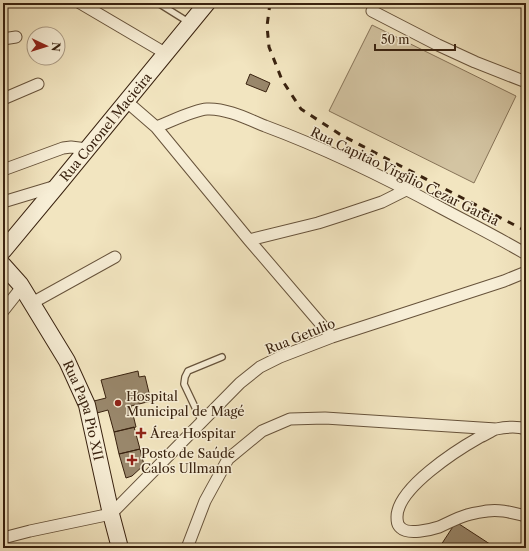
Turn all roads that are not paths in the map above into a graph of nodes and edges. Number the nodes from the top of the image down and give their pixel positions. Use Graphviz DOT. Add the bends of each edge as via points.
graph roads {
  1 [pos="80,3"];
  2 [pos="158,3"];
  3 [pos="207,3"];
  4 [pos="372,11"];
  5 [pos="190,24"];
  6 [pos="16,36"];
  7 [pos="3,39"];
  8 [pos="165,53"];
  9 [pos="526,82"];
  10 [pos="38,84"];
  11 [pos="3,98"];
  12 [pos="126,102"];
  13 [pos="156,127"];
  14 [pos="88,149"];
  15 [pos="3,170"];
  16 [pos="57,186"];
  17 [pos="406,190"];
  18 [pos="3,202"];
  19 [pos="248,240"];
  20 [pos="3,251"];
  21 [pos="526,254"];
  22 [pos="115,257"];
  23 [pos="3,265"];
  24 [pos="526,272"];
  25 [pos="21,286"];
  26 [pos="32,303"];
  27 [pos="3,311"];
  28 [pos="332,337"];
  29 [pos="222,357"];
  30 [pos="202,422"];
  31 [pos="496,429"];
  32 [pos="526,429"];
  33 [pos="111,514"];
  34 [pos="526,516"];
  35 [pos="3,538"];
  36 [pos="120,548"];
  37 [pos="187,548"];
  1 -- 8 [label="street"];
  2 -- 5 [label="lane"];
  3 -- 5 [label="main road, Rua Coronel Macieira"];
  4 -- 9 [label="street" via="438,45"];
  5 -- 8 [label="main road, Rua Coronel Macieira"];
  6 -- 7 [label="street"];
  8 -- 12 [label="main road, Rua Coronel Macieira"];
  10 -- 11 [label="street"];
  12 -- 13 [label="street"];
  12 -- 14 [label="main road, Rua Coronel Macieira"];
  13 -- 17 [label="street, Rua Capitão Virgilio Cezar Garcia" via="193,112 220,110 282,132"];
  13 -- 19 [label="street"];
  14 -- 15 [label="street" via="63,148"];
  14 -- 16 [label="main road, Rua Coronel Macieira"];
  16 -- 18 [label="street"];
  16 -- 20 [label="main road, Rua Coronel Macieira"];
  17 -- 19 [label="street" via="382,202 346,214"];
  17 -- 21 [label="street, Rua Capitão Virgilio Cezar Garcia"];
  19 -- 28 [label="street"];
  22 -- 26 [label="street"];
  23 -- 25 [label="main road, Rua Papa Pio XII"];
  24 -- 28 [label="street, Rua Getulio"];
  25 -- 26 [label="main road, Rua Papa Pio XII"];
  25 -- 27 [label="street"];
  26 -- 33 [label="main road, Rua Papa Pio XII" via="67,361 87,405"];
  28 -- 30 [label="street, Rua Getulio" via="260,367 240,383"];
  29 -- 30 [label="lane" via="188,371 185,377 184,384"];
  30 -- 33 [label="street, Rua Getulio"];
  31 -- 32 [label="street"];
  31 -- 34 [label="street" via="466,445 432,469 415,485 397,512 397,523 405,530 418,531 438,528 451,520 489,510"];
  31 -- 37 [label="street" via="325,418 290,419 262,431 228,459 204,501"];
  33 -- 35 [label="street"];
  33 -- 36 [label="main road, Rua Papa Pio XII"];
}
